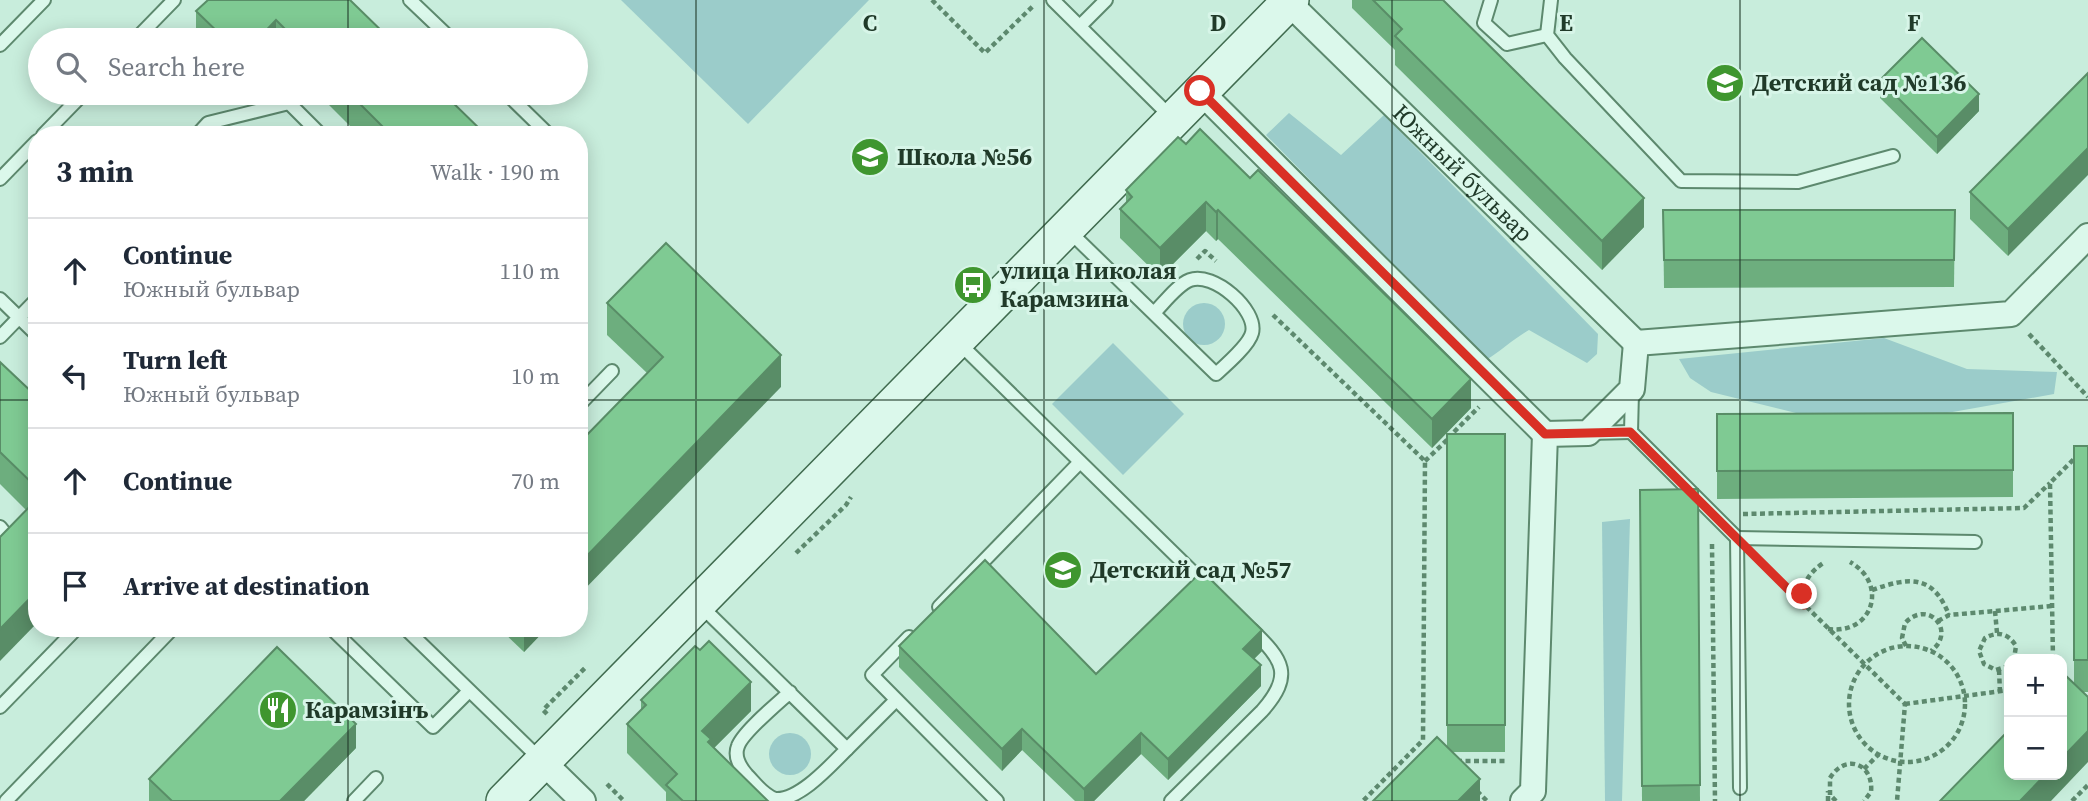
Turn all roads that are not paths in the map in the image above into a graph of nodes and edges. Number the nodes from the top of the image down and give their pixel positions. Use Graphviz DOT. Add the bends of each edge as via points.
graph roads {
  1 [pos="44,0"];
  2 [pos="174,0"];
  3 [pos="410,0"];
  4 [pos="1053,0"];
  5 [pos="1106,0"];
  6 [pos="1491,0"];
  7 [pos="1551,0"];
  8 [pos="1290,1"];
  9 [pos="1080,26"];
  10 [pos="147,28"];
  11 [pos="439,28"];
  12 [pos="1547,35"];
  13 [pos="0,46"];
  14 [pos="1200,91"];
  15 [pos="72,105"];
  16 [pos="281,105"];
  17 [pos="291,105"];
  18 [pos="518,105"];
  19 [pos="1173,119"];
  20 [pos="52,126"];
  21 [pos="205,126"];
  22 [pos="312,126"];
  23 [pos="540,126"];
  24 [pos="28,150"];
  25 [pos="1893,156"];
  26 [pos="0,179"];
  27 [pos="1066,228"];
  28 [pos="2088,236"];
  29 [pos="0,299"];
  30 [pos="28,308"];
  31 [pos="1154,313"];
  32 [pos="19,318"];
  33 [pos="28,326"];
  34 [pos="0,337"];
  35 [pos="957,341"];
  36 [pos="1636,343"];
  37 [pos="612,371"];
  38 [pos="1632,389"];
  39 [pos="588,396"];
  40 [pos="1630,432"];
  41 [pos="1588,433"];
  42 [pos="1545,434"];
  43 [pos="1080,462"];
  44 [pos="0,527"];
  45 [pos="1732,533"];
  46 [pos="0,536"];
  47 [pos="1975,542"];
  48 [pos="1223,602"];
  49 [pos="699,603"];
  50 [pos="1242,620"];
  51 [pos="68,637"];
  52 [pos="164,637"];
  53 [pos="340,637"];
  54 [pos="414,637"];
  55 [pos="469,691"];
  56 [pos="790,692"];
  57 [pos="896,700"];
  58 [pos="0,707"];
  59 [pos="847,749"];
  60 [pos="543,762"];
  61 [pos="376,778"];
  62 [pos="1740,788"];
  63 [pos="6,801"];
  64 [pos="354,801"];
  65 [pos="504,801"];
  66 [pos="583,801"];
  67 [pos="997,801"];
  68 [pos="1171,801"];
  69 [pos="1523,801"];
  1 -- 13 [label="lane"];
  2 -- 10 [label="lane"];
  3 -- 11 [label="lane"];
  4 -- 9 [label="lane"];
  5 -- 9 [label="lane"];
  6 -- 12 [label="lane" via="1484,23 1507,44"];
  7 -- 12 [label="lane"];
  8 -- 14 [label="street"];
  8 -- 36 [label="street, Южный бульвар"];
  9 -- 19 [label="lane"];
  12 -- 25 [label="lane" via="1681,181 1798,182"];
  14 -- 19 [label="street"];
  14 -- 42 [label="street"];
  15 -- 20 [label="lane"];
  16 -- 21 [label="lane"];
  17 -- 22 [label="lane"];
  18 -- 23 [label="lane"];
  19 -- 27 [label="street"];
  24 -- 26 [label="lane"];
  27 -- 31 [label="lane"];
  27 -- 35 [label="street"];
  28 -- 36 [label="street" via="2011,314"];
  29 -- 32 [label="lane"];
  30 -- 32 [label="lane"];
  31 -- 31 [label="lane" via="1216,374 1253,332 1252,318 1244,307 1225,289 1202,278 1189,280"];
  32 -- 33 [label="lane"];
  32 -- 34 [label="lane"];
  35 -- 43 [label="lane"];
  35 -- 49 [label="street"];
  36 -- 38 [label="street"];
  37 -- 39 [label="lane"];
  38 -- 40 [label="lane"];
  38 -- 41 [label="street"];
  40 -- 41 [label="lane"];
  40 -- 45 [label="lane"];
  41 -- 42 [label="street"];
  42 -- 69 [label="street" via="1533,791"];
  43 -- 48 [label="lane"];
  43 -- 57 [label="lane" via="872,675"];
  44 -- 46 [label="lane" via="4,532"];
  45 -- 47 [label="lane"];
  45 -- 62 [label="lane"];
  49 -- 56 [label="lane"];
  49 -- 60 [label="street"];
  50 -- 68 [label="lane" via="1278,658 1280,684 1262,710"];
  51 -- 58 [label="lane"];
  52 -- 63 [label="lane"];
  53 -- 55 [label="lane" via="433,727"];
  54 -- 55 [label="lane"];
  55 -- 60 [label="lane"];
  56 -- 59 [label="lane"];
  56 -- 59 [label="lane" via="737,746 743,771 764,793 789,800"];
  57 -- 59 [label="lane"];
  57 -- 67 [label="lane"];
  60 -- 65 [label="street"];
  60 -- 66 [label="street"];
  61 -- 64 [label="lane"];
}
